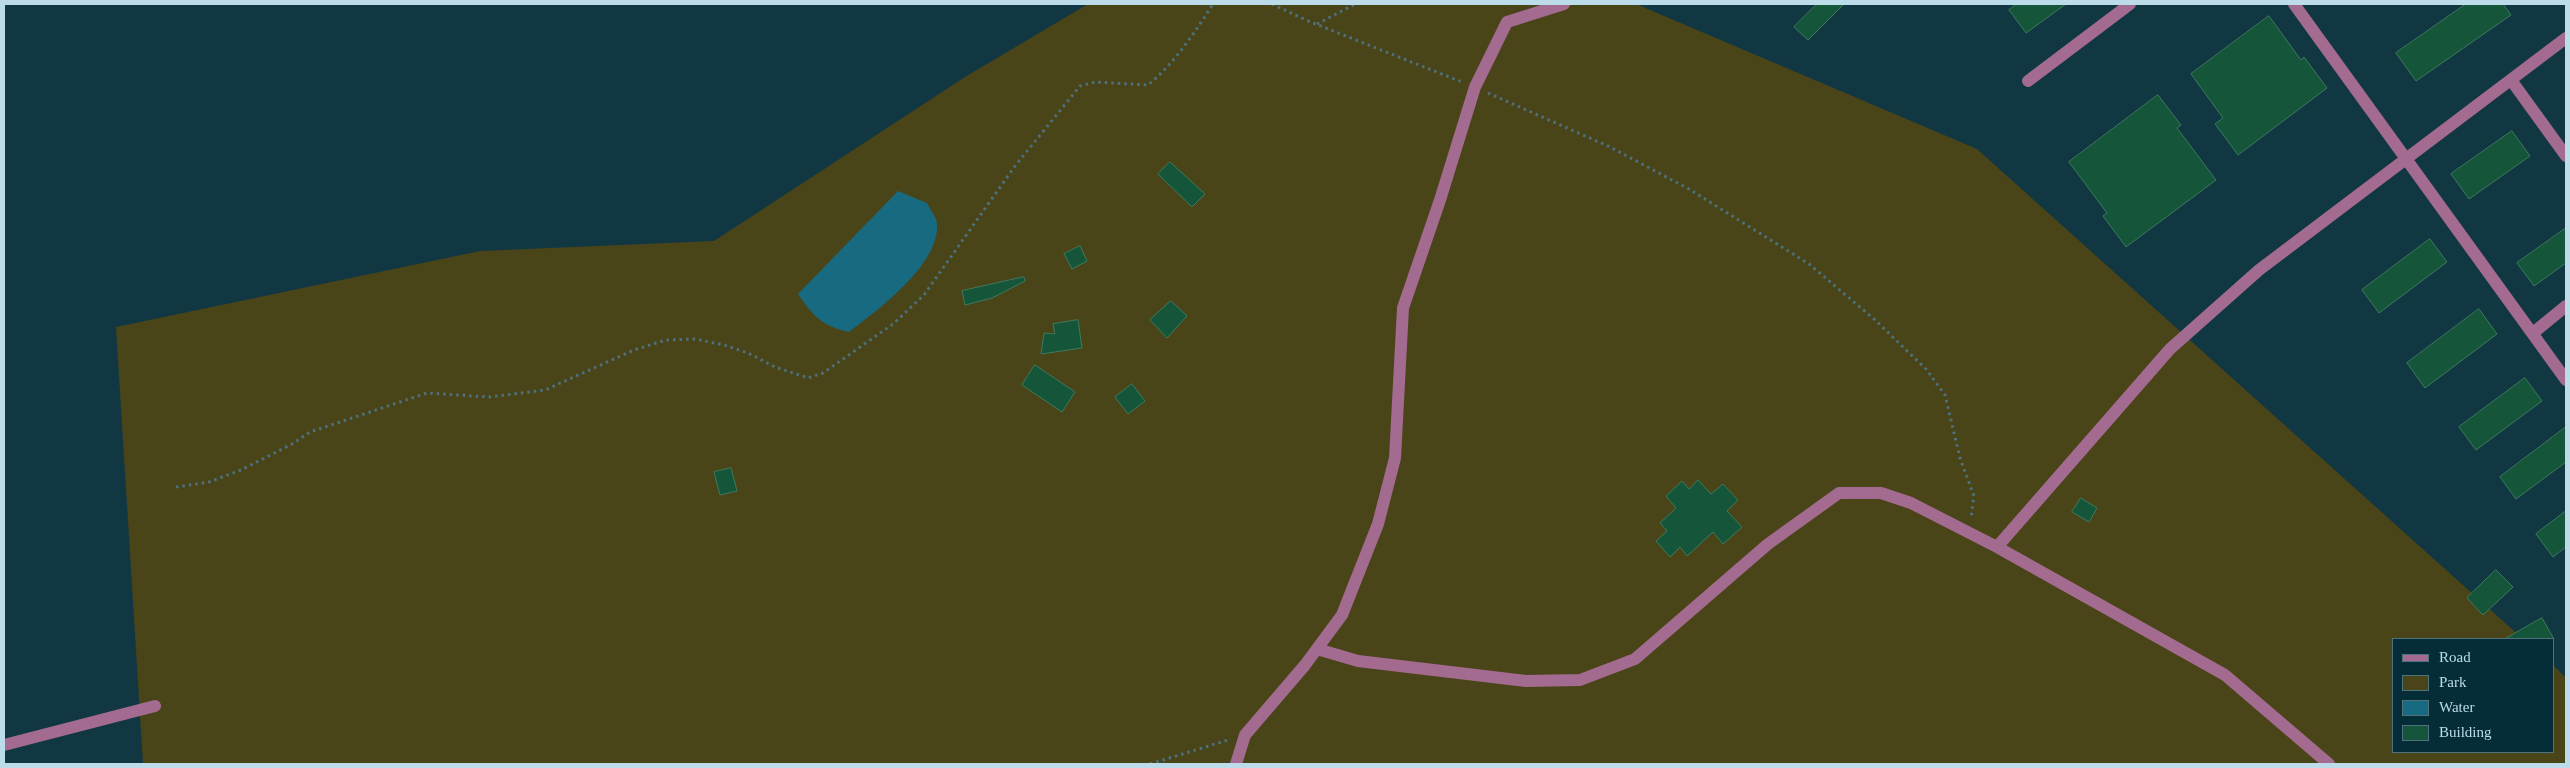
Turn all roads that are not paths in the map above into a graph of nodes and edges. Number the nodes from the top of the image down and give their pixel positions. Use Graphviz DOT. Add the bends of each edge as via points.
graph roads {
  1 [pos="1564,4"];
  2 [pos="2130,4"];
  3 [pos="2294,4"];
  4 [pos="2566,38"];
  5 [pos="2511,80"];
  6 [pos="2028,81"];
  7 [pos="2565,152"];
  8 [pos="2408,158"];
  9 [pos="2566,306"];
  10 [pos="2533,333"];
  11 [pos="2566,380"];
  12 [pos="1997,547"];
  13 [pos="1317,650"];
  14 [pos="155,706"];
  15 [pos="4,745"];
  16 [pos="1236,764"];
  17 [pos="2329,764"];
  1 -- 13 [label="street" via="1507,22 1475,87 1403,308 1395,458 1378,524 1342,615"];
  2 -- 6 [label="street"];
  3 -- 8 [label="street"];
  4 -- 5 [label="street"];
  5 -- 7 [label="street"];
  5 -- 8 [label="street"];
  8 -- 10 [label="street"];
  8 -- 12 [label="street" via="2260,270 2170,349"];
  9 -- 10 [label="street"];
  10 -- 11 [label="street"];
  12 -- 13 [label="street" via="1911,503 1881,493 1839,493 1768,544 1635,658 1580,680 1516,680 1358,661"];
  12 -- 17 [label="street" via="2226,674"];
  13 -- 16 [label="street" via="1245,735"];
  14 -- 15 [label="street"];
}
